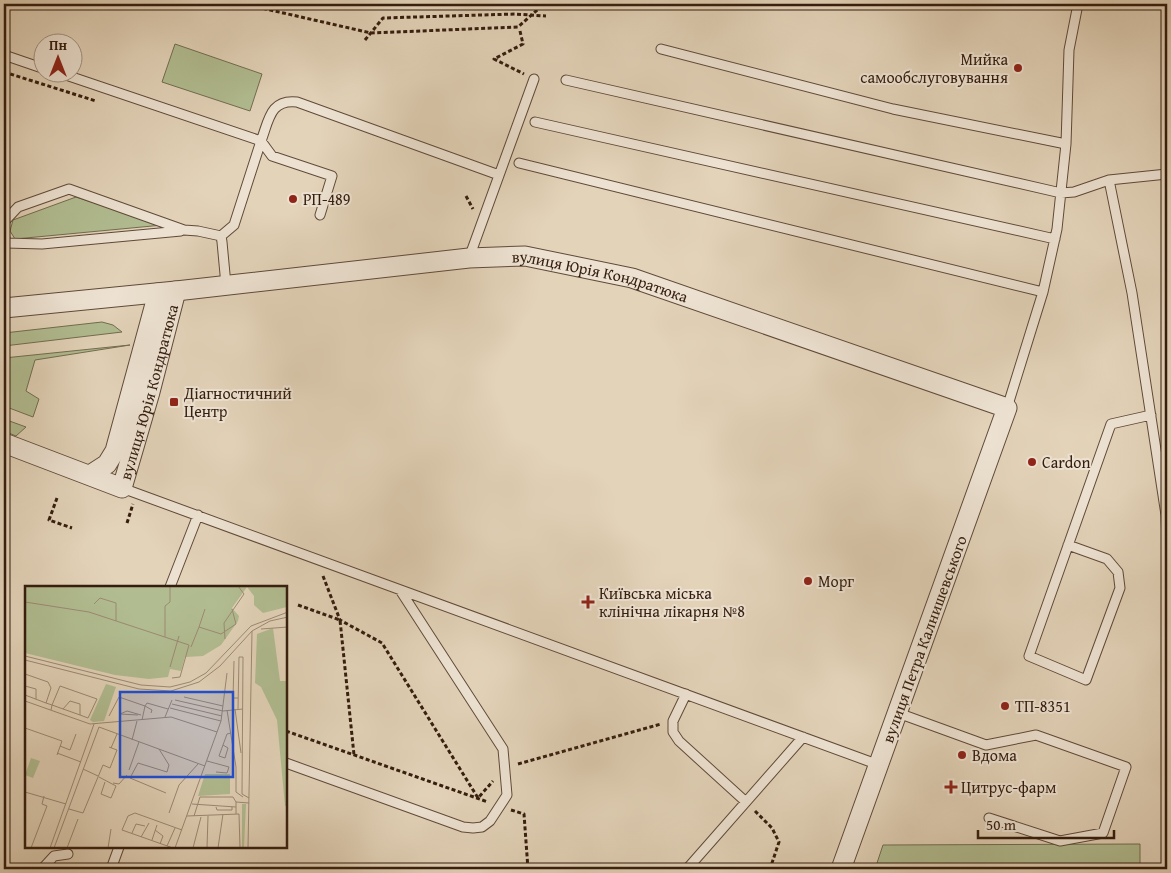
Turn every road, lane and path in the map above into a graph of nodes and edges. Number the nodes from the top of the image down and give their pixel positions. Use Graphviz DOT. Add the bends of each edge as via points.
graph roads {
  1 [pos="244,4"];
  2 [pos="544,4"];
  3 [pos="1078,4"];
  4 [pos="530,15"];
  5 [pos="546,16"];
  6 [pos="520,31"];
  7 [pos="371,33"];
  8 [pos="365,40"];
  9 [pos="661,49"];
  10 [pos="4,55"];
  11 [pos="32,65"];
  12 [pos="4,72"];
  13 [pos="534,79"];
  14 [pos="566,80"];
  15 [pos="82,81"];
  16 [pos="96,101"];
  17 [pos="535,122"];
  18 [pos="262,141"];
  19 [pos="1066,144"];
  20 [pos="519,163"];
  21 [pos="1167,174"];
  22 [pos="499,175"];
  23 [pos="1108,180"];
  24 [pos="1061,193"];
  25 [pos="320,215"];
  26 [pos="4,222"];
  27 [pos="184,230"];
  28 [pos="4,234"];
  29 [pos="221,236"];
  30 [pos="1055,239"];
  31 [pos="469,258"];
  32 [pos="226,285"];
  33 [pos="167,292"];
  34 [pos="1043,292"];
  35 [pos="4,308"];
  36 [pos="1007,408"];
  37 [pos="1151,415"];
  38 [pos="4,443"];
  39 [pos="90,475"];
  40 [pos="122,488"];
  41 [pos="57,498"];
  42 [pos="198,515"];
  43 [pos="72,528"];
  44 [pos="1167,543"];
  45 [pos="1068,545"];
  46 [pos="316,559"];
  47 [pos="170,586"];
  48 [pos="400,589"];
  49 [pos="298,605"];
  50 [pos="340,620"];
  51 [pos="686,694"];
  52 [pos="898,712"];
  53 [pos="673,721"];
  54 [pos="288,732"];
  55 [pos="803,737"];
  56 [pos="354,755"];
  57 [pos="288,764"];
  58 [pos="879,765"];
  59 [pos="505,768"];
  60 [pos="478,798"];
  61 [pos="746,802"];
  62 [pos="500,806"];
  63 [pos="989,818"];
  64 [pos="119,848"];
  65 [pos="68,854"];
  66 [pos="42,869"];
  67 [pos="111,869"];
  68 [pos="528,869"];
  69 [pos="687,869"];
  70 [pos="770,869"];
  71 [pos="841,869"];
  1 -- 7 [label="path"];
  2 -- 4 [label="path"];
  3 -- 19 [label="lane" via="1069,50"];
  4 -- 5 [label="path"];
  4 -- 7 [label="path" via="518,26"];
  4 -- 7 [label="path" via="383,18"];
  6 -- 13 [label="path" via="523,44 494,59"];
  7 -- 8 [label="path"];
  9 -- 19 [label="lane" via="893,109"];
  10 -- 11 [label="lane"];
  12 -- 16 [label="path"];
  13 -- 22 [label="lane"];
  14 -- 24 [label="lane"];
  15 -- 18 [label="lane"];
  17 -- 30 [label="lane"];
  18 -- 22 [label="lane" via="273,110 279,104 297,102"];
  18 -- 25 [label="lane" via="272,156 332,176"];
  18 -- 29 [label="lane" via="234,225"];
  19 -- 24 [label="lane"];
  20 -- 34 [label="lane"];
  21 -- 23 [label="lane"];
  22 -- 31 [label="lane"];
  23 -- 24 [label="lane" via="1074,192"];
  23 -- 37 [label="lane" via="1132,293"];
  24 -- 30 [label="lane"];
  26 -- 27 [label="lane" via="18,207 69,189"];
  27 -- 28 [label="lane" via="42,244 6,243"];
  27 -- 29 [label="lane"];
  29 -- 32 [label="lane"];
  30 -- 34 [label="lane"];
  31 -- 32 [label="street, вулиця Юрія Кондратюка"];
  31 -- 36 [label="street, вулиця Юрія Кондратюка" via="525,256 632,278"];
  32 -- 33 [label="street, вулиця Юрія Кондратюка"];
  33 -- 35 [label="street, вулиця Юрія Кондратюка"];
  33 -- 39 [label="street, вулиця Юрія Кондратюка" via="115,451 107,464"];
  33 -- 40 [label="street, вулиця Юрія Кондратюка" via="150,392"];
  34 -- 36 [label="lane"];
  36 -- 52 [label="street, вулиця Петра Калнишевського"];
  37 -- 44 [label="lane"];
  37 -- 45 [label="lane" via="1111,424"];
  38 -- 39 [label="street, вулиця Юрія Кондратюка"];
  39 -- 40 [label="street, вулиця Юрія Кондратюка"];
  40 -- 42 [label="lane"];
  41 -- 43 [label="path" via="49,520"];
  42 -- 46 [label="lane"];
  42 -- 47 [label="lane"];
  45 -- 45 [label="lane" via="1029,656 1086,680 1120,588 1118,572 1107,558"];
  46 -- 48 [label="lane"];
  46 -- 50 [label="path"];
  48 -- 51 [label="lane"];
  48 -- 59 [label="lane" via="503,749"];
  49 -- 50 [label="path"];
  50 -- 56 [label="path"];
  50 -- 60 [label="path" via="382,643"];
  51 -- 53 [label="lane"];
  51 -- 55 [label="lane"];
  52 -- 58 [label="street, вулиця Петра Калнишевського"];
  52 -- 63 [label="lane" via="986,744 1036,735 1126,768 1103,833 1060,841"];
  53 -- 59 [label="path"];
  53 -- 61 [label="lane" via="673,732 678,741"];
  54 -- 56 [label="path"];
  55 -- 58 [label="lane"];
  55 -- 61 [label="lane"];
  56 -- 60 [label="path"];
  57 -- 62 [label="lane" via="463,827 482,827"];
  58 -- 71 [label="street, вулиця Петра Калнишевського"];
  59 -- 60 [label="path"];
  59 -- 62 [label="lane" via="507,795"];
  60 -- 62 [label="path"];
  61 -- 69 [label="lane"];
  61 -- 70 [label="path" via="772,828 779,842"];
  62 -- 68 [label="path" via="524,814"];
  64 -- 67 [label="lane"];
  65 -- 66 [label="lane" via="54,856"];
}
